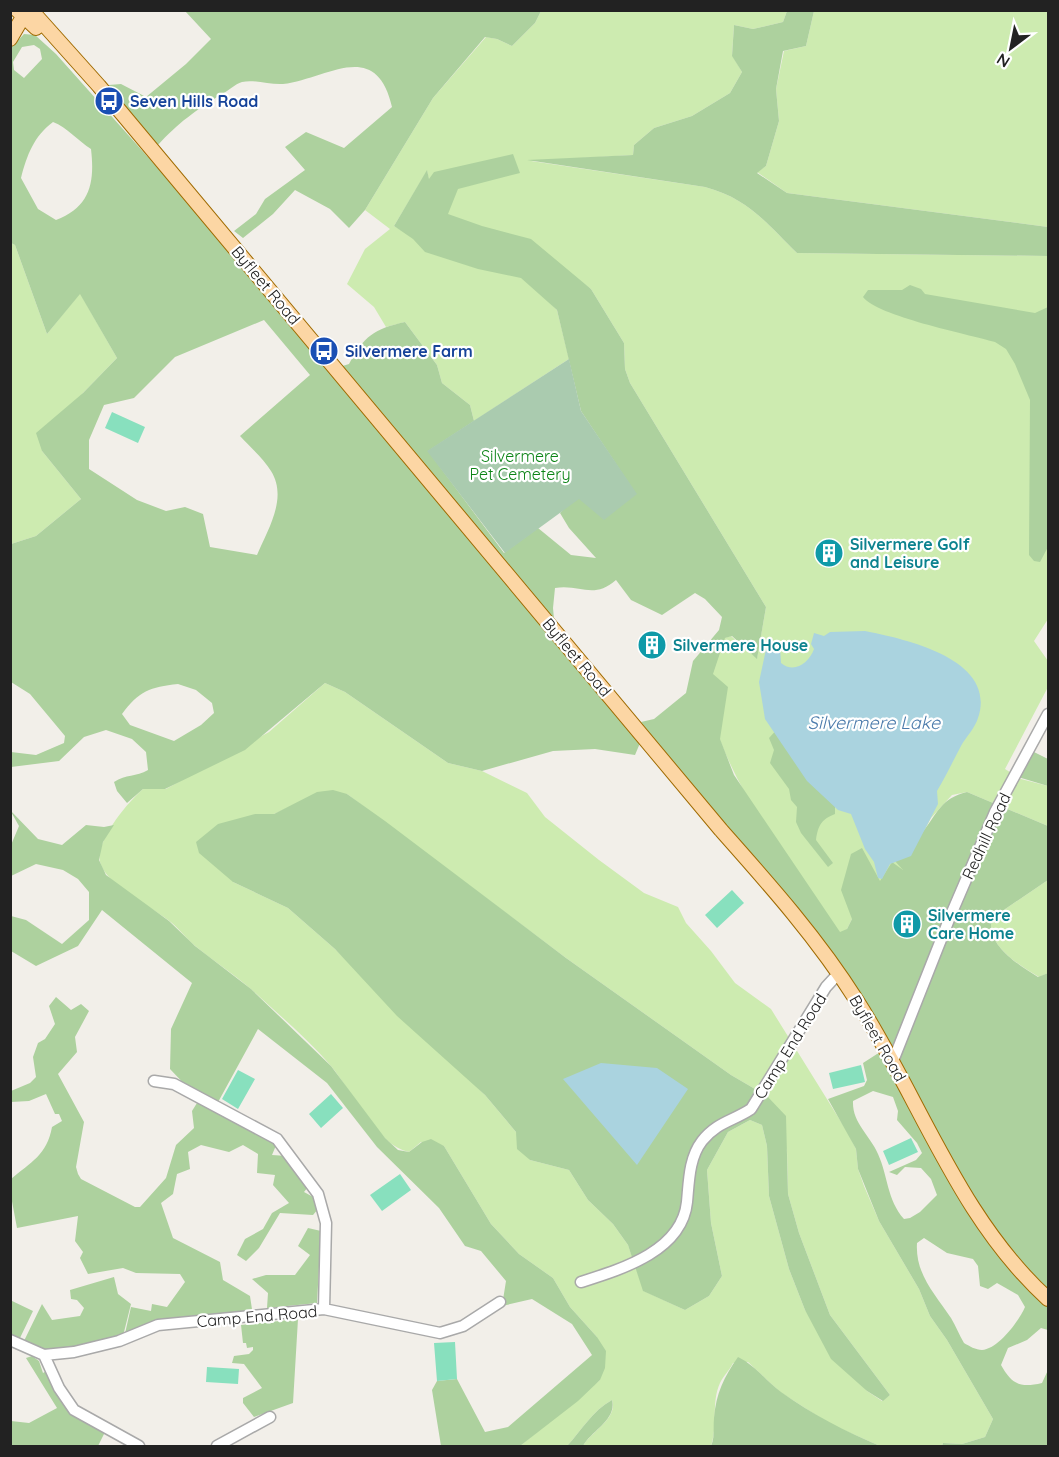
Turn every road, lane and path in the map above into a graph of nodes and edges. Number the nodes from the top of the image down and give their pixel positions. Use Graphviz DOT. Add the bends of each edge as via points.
graph roads {
  1 [pos="20,18"];
  2 [pos="1048,714"];
  3 [pos="838,974"];
  4 [pos="893,1061"];
  5 [pos="154,1081"];
  6 [pos="581,1282"];
  7 [pos="1048,1299"];
  8 [pos="500,1302"];
  9 [pos="324,1309"];
  10 [pos="10,1340"];
  11 [pos="44,1355"];
  12 [pos="270,1417"];
  13 [pos="139,1446"];
  14 [pos="217,1446"];
  1 -- 3 [label="main road, Byfleet Road" via="62,47 99,86 779,895"];
  2 -- 4 [label="street, Redhill Road" via="995,812"];
  3 -- 4 [label="main road, Byfleet Road"];
  3 -- 6 [label="street, Camp End Road" via="826,987 751,1109 721,1122 701,1142 690,1165 686,1214 680,1228 652,1253"];
  4 -- 7 [label="main road, Byfleet Road" via="967,1202 1018,1270"];
  5 -- 9 [label="street" via="174,1084 277,1139 285,1147 318,1194 326,1223"];
  8 -- 9 [label="street, Camp End Road" via="464,1326 440,1333"];
  9 -- 11 [label="street, Camp End Road" via="158,1325 119,1341"];
  10 -- 11 [label="street, Camp End Road"];
  11 -- 13 [label="street" via="74,1410"];
  12 -- 14 [label="street"];
}
